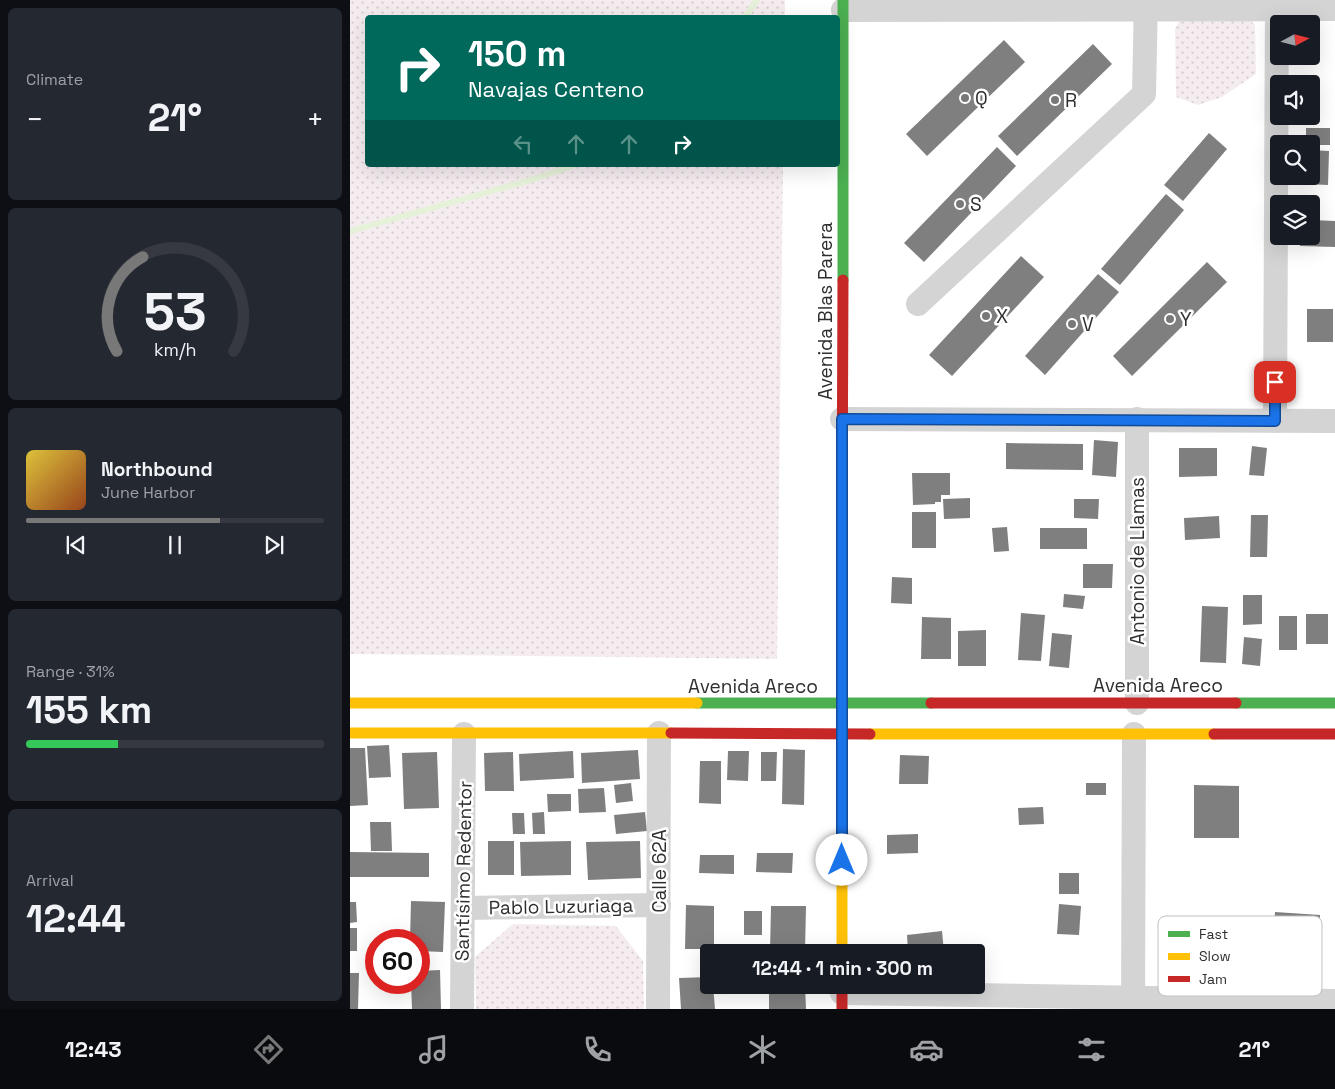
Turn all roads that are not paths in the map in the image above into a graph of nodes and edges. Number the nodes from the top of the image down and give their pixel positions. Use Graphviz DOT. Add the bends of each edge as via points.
graph roads {
  1 [pos="843,5"];
  2 [pos="1146,5"];
  3 [pos="1277,5"];
  4 [pos="1335,9"];
  5 [pos="918,304"];
  6 [pos="842,419"];
  7 [pos="1137,419"];
  8 [pos="1275,421"];
  9 [pos="1335,421"];
  10 [pos="350,703"];
  11 [pos="842,703"];
  12 [pos="1137,703"];
  13 [pos="1335,703"];
  14 [pos="350,733"];
  15 [pos="464,734"];
  16 [pos="659,734"];
  17 [pos="843,734"];
  18 [pos="1134,734"];
  19 [pos="1335,734"];
  20 [pos="659,905"];
  21 [pos="463,908"];
  22 [pos="842,944"];
  23 [pos="842,996"];
  24 [pos="1335,1001"];
  25 [pos="1133,1003"];
  26 [pos="462,1009"];
  27 [pos="658,1009"];
  1 -- 2 [label="street"];
  1 -- 6 [label="main road, Avenida Blas Parera"];
  2 -- 3 [label="street"];
  2 -- 5 [label="street" via="1144,94"];
  3 -- 4 [label="street"];
  3 -- 8 [label="street"];
  6 -- 7 [label="street"];
  6 -- 11 [label="main road, Avenida Blas Parera"];
  7 -- 8 [label="street"];
  7 -- 12 [label="street, Antonio de Llamas"];
  8 -- 9 [label="street"];
  10 -- 11 [label="main road, Avenida Areco"];
  11 -- 12 [label="main road, Avenida Areco"];
  11 -- 17 [label="main road, Avenida Blas Parera"];
  12 -- 13 [label="main road, Avenida Areco"];
  14 -- 15 [label="main road"];
  15 -- 16 [label="main road"];
  15 -- 21 [label="street, Santísimo Redentor"];
  16 -- 17 [label="main road"];
  16 -- 20 [label="street, Calle 62A"];
  17 -- 18 [label="main road"];
  17 -- 22 [label="main road, Avenida Blas Parera"];
  18 -- 19 [label="main road"];
  18 -- 25 [label="street"];
  20 -- 21 [label="street, Pablo Luzuriaga"];
  20 -- 27 [label="street, Calle 62A"];
  21 -- 26 [label="street, Santísimo Redentor"];
  23 -- 25 [label="street"];
  24 -- 25 [label="street"];
}
